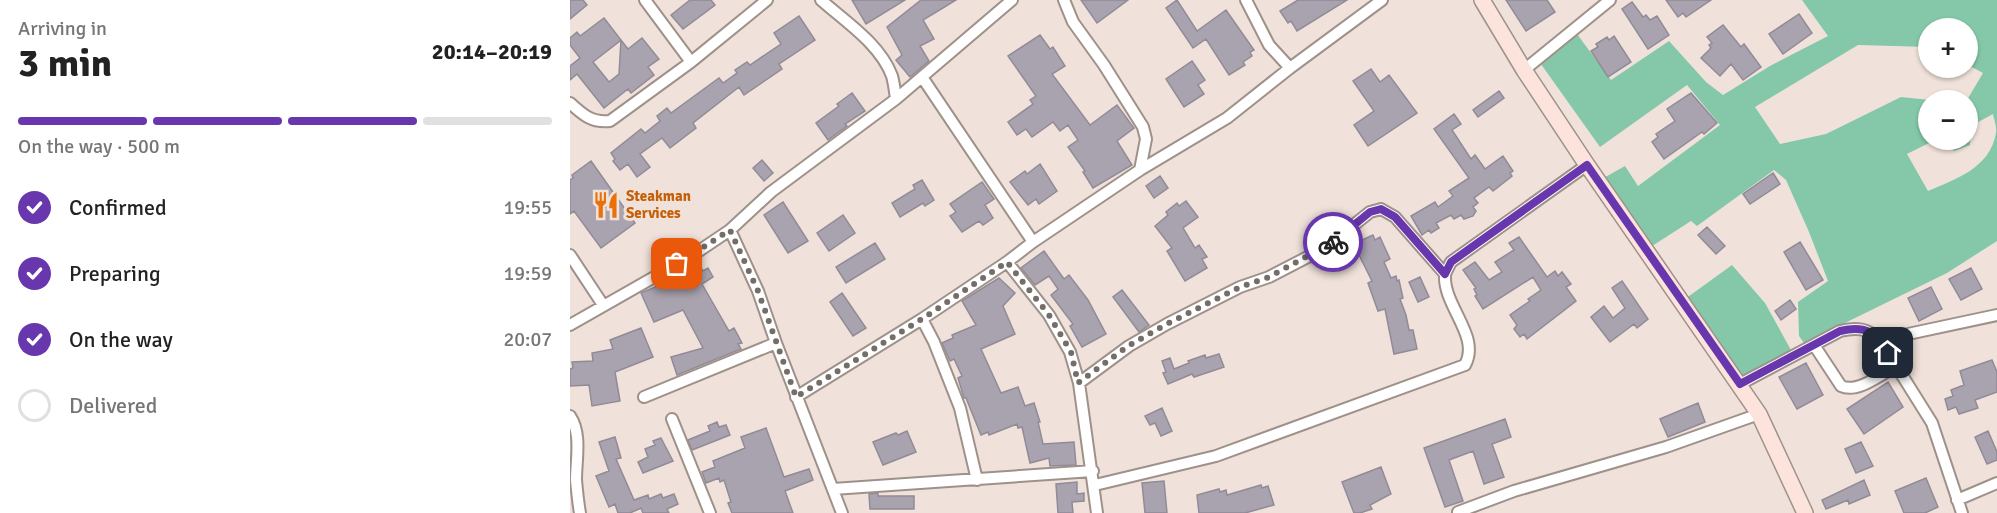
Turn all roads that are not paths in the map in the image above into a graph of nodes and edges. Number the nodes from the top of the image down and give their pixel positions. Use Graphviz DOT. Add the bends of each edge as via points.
graph roads {
  1 [pos="645,0"];
  2 [pos="767,0"];
  3 [pos="821,0"];
  4 [pos="1012,0"];
  5 [pos="1064,0"];
  6 [pos="1246,0"];
  7 [pos="1382,0"];
  8 [pos="1482,0"];
  9 [pos="1610,0"];
  10 [pos="691,62"];
  11 [pos="1290,68"];
  12 [pos="1524,70"];
  13 [pos="922,77"];
  14 [pos="896,99"];
  15 [pos="570,103"];
  16 [pos="1587,165"];
  17 [pos="1140,170"];
  18 [pos="730,230"];
  19 [pos="1033,242"];
  20 [pos="570,255"];
  21 [pos="1007,262"];
  22 [pos="1445,274"];
  23 [pos="603,305"];
  24 [pos="1997,315"];
  25 [pos="922,319"];
  26 [pos="570,325"];
  27 [pos="1880,340"];
  28 [pos="776,343"];
  29 [pos="1814,345"];
  30 [pos="1896,366"];
  31 [pos="1078,383"];
  32 [pos="1740,384"];
  33 [pos="796,397"];
  34 [pos="644,398"];
  35 [pos="1759,414"];
  36 [pos="570,416"];
  37 [pos="672,419"];
  38 [pos="1092,471"];
  39 [pos="978,480"];
  40 [pos="1997,483"];
  41 [pos="1095,485"];
  42 [pos="833,489"];
  43 [pos="1957,500"];
  44 [pos="580,513"];
  45 [pos="710,513"];
  46 [pos="842,513"];
  47 [pos="1097,513"];
  48 [pos="1458,513"];
  49 [pos="1805,513"];
  50 [pos="1962,513"];
  1 -- 10 [label="street"];
  2 -- 10 [label="street"];
  3 -- 14 [label="street" via="882,58 892,77"];
  4 -- 13 [label="street"];
  5 -- 17 [label="street" via="1073,22 1143,127 1146,148"];
  6 -- 11 [label="street" via="1269,45"];
  7 -- 11 [label="street"];
  8 -- 12 [label="street"];
  9 -- 12 [label="street"];
  10 -- 15 [label="street" via="610,120 599,122 586,117"];
  11 -- 17 [label="street" via="1227,118"];
  12 -- 16 [label="street"];
  13 -- 14 [label="street"];
  13 -- 19 [label="street"];
  14 -- 18 [label="street" via="771,192"];
  16 -- 22 [label="street" via="1451,262"];
  16 -- 32 [label="street"];
  17 -- 19 [label="street"];
  18 -- 23 [label="street"];
  18 -- 28 [label="street"];
  19 -- 21 [label="street"];
  20 -- 23 [label="street"];
  21 -- 25 [label="street"];
  21 -- 31 [label="street" via="1049,315 1071,352"];
  22 -- 31 [label="street" via="1395,217 1381,209 1370,212 1325,248 1167,324 1128,346"];
  22 -- 41 [label="street" via="1468,340 1470,356 1465,365 1216,456"];
  23 -- 26 [label="street"];
  24 -- 27 [label="street"];
  25 -- 33 [label="street"];
  25 -- 39 [label="street" via="960,408"];
  27 -- 29 [label="street" via="1862,328 1852,328"];
  27 -- 30 [label="street"];
  28 -- 33 [label="street"];
  28 -- 34 [label="street"];
  29 -- 30 [label="street" via="1841,386 1847,388 1855,388"];
  29 -- 32 [label="street"];
  30 -- 43 [label="street" via="1932,423"];
  31 -- 38 [label="street"];
  32 -- 35 [label="street"];
  33 -- 42 [label="street"];
  35 -- 48 [label="street" via="1666,447 1514,491"];
  35 -- 49 [label="street"];
  36 -- 44 [label="street" via="578,441 576,482"];
  37 -- 45 [label="street"];
  38 -- 39 [label="street"];
  38 -- 41 [label="street"];
  39 -- 42 [label="street"];
  40 -- 43 [label="street"];
  41 -- 47 [label="street"];
  42 -- 46 [label="street"];
  43 -- 50 [label="street"];
}
